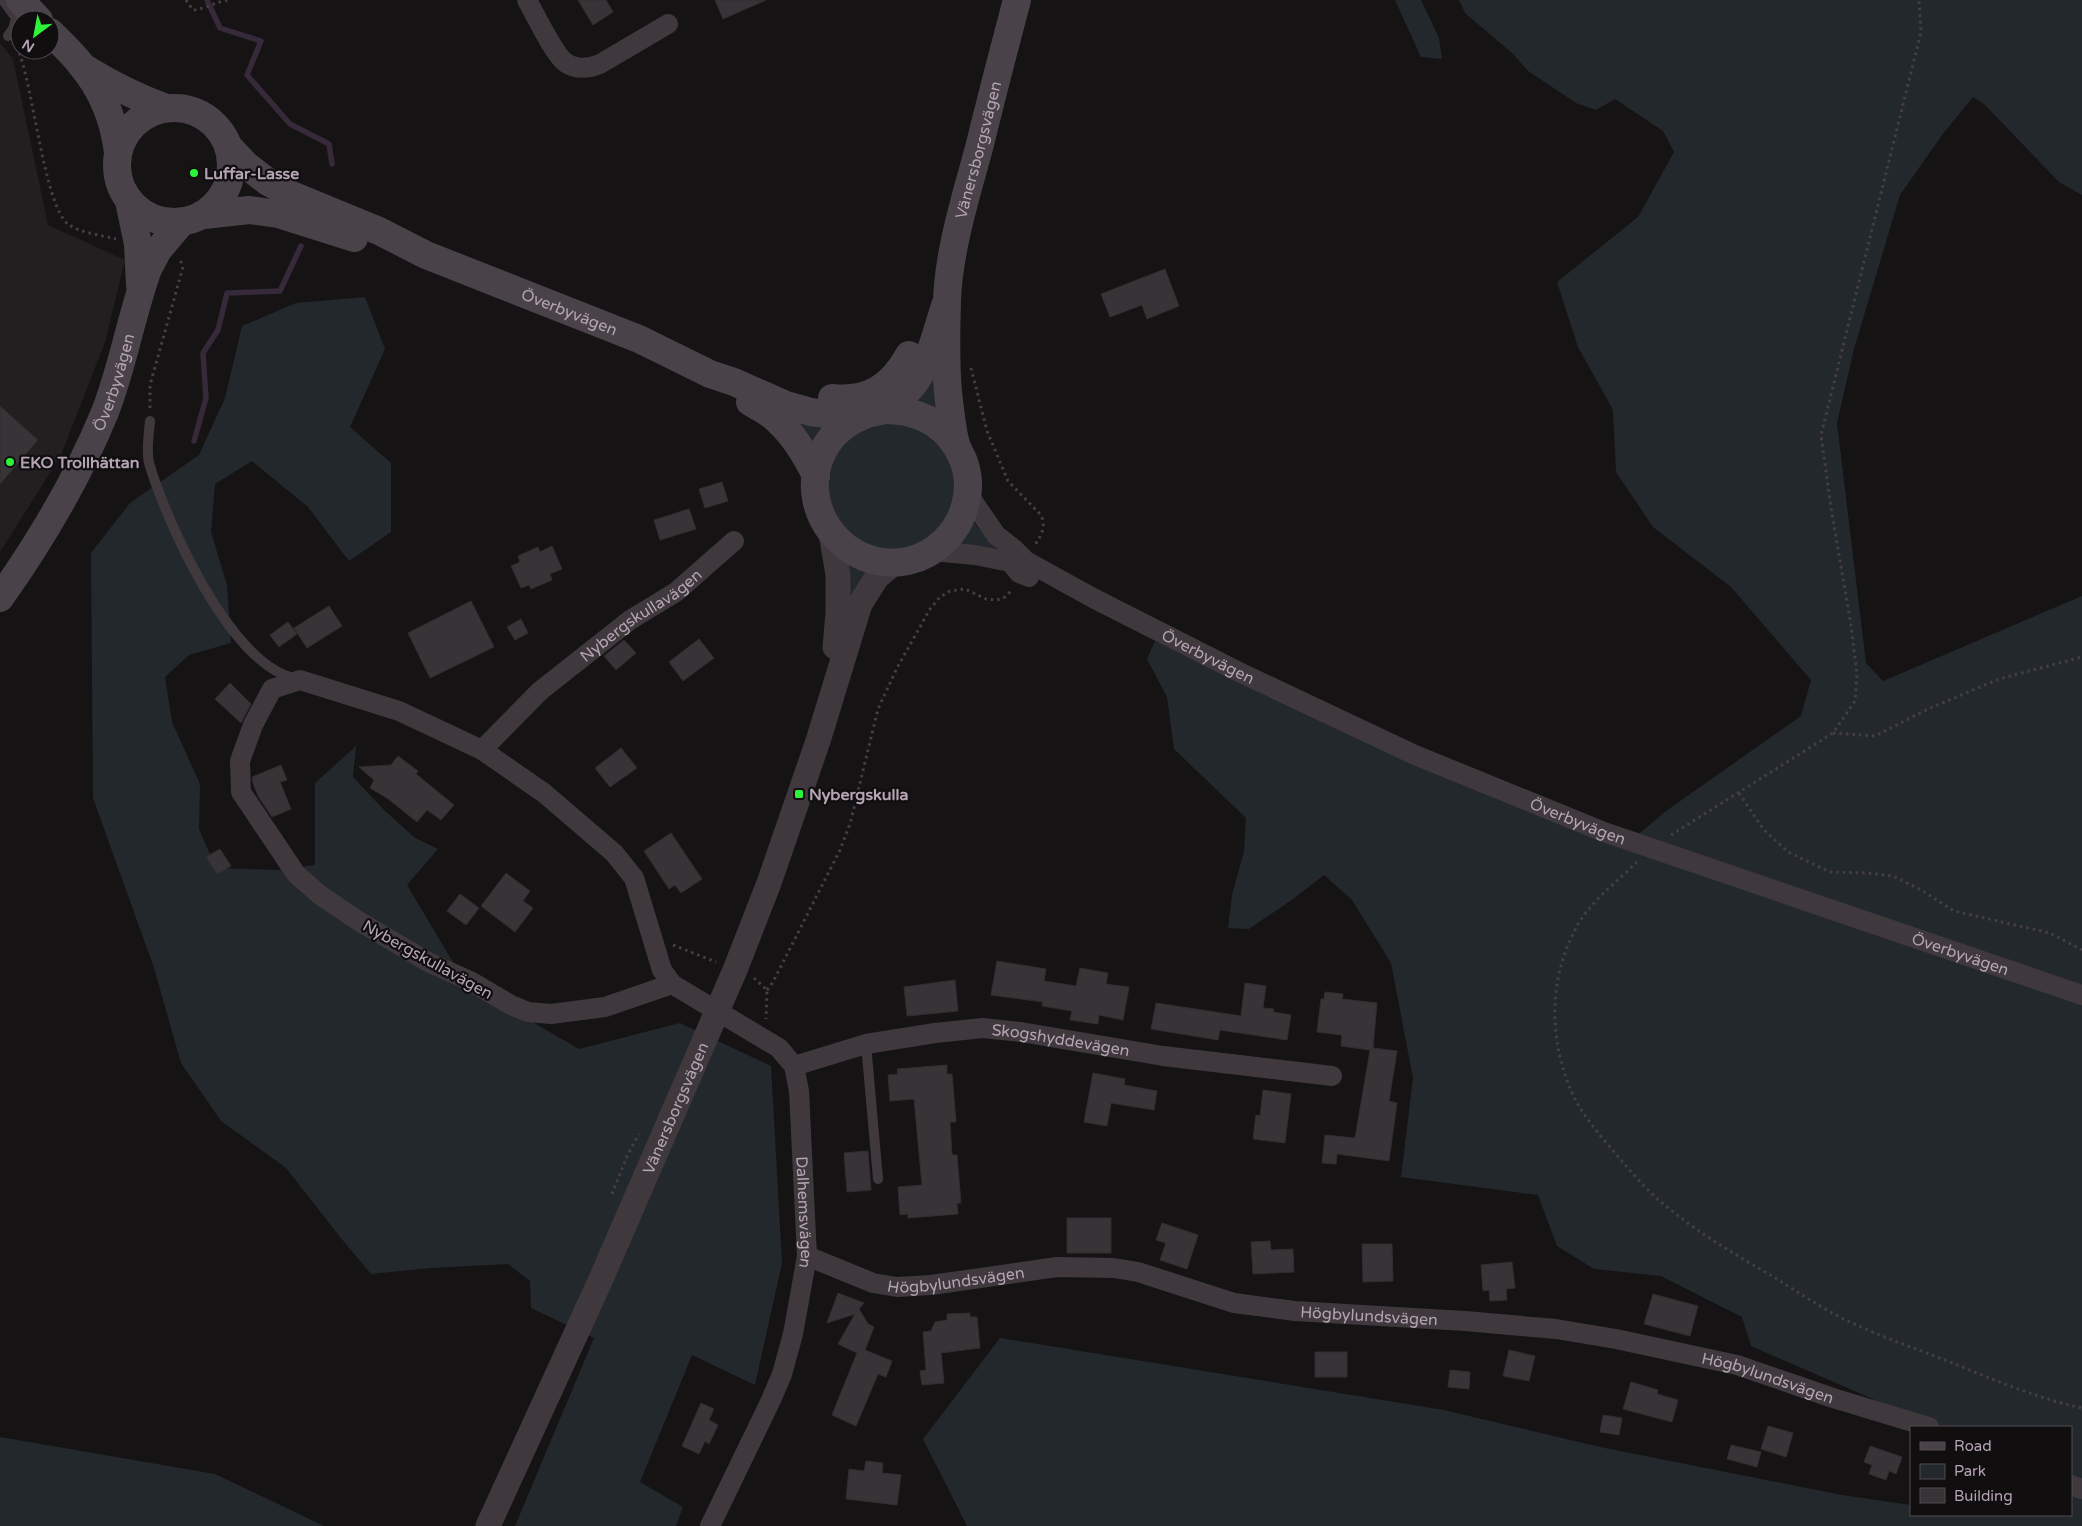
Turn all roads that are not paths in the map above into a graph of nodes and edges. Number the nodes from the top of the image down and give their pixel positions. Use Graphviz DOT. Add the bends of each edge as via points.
graph roads {
  1 [pos="3,0"];
  2 [pos="20,0"];
  3 [pos="527,0"];
  4 [pos="1017,0"];
  5 [pos="30,10"];
  6 [pos="668,24"];
  7 [pos="8,36"];
  8 [pos="60,42"];
  9 [pos="83,66"];
  10 [pos="166,108"];
  11 [pos="229,147"];
  12 [pos="118,152"];
  13 [pos="129,201"];
  14 [pos="193,218"];
  15 [pos="955,240"];
  16 [pos="148,247"];
  17 [pos="426,255"];
  18 [pos="947,300"];
  19 [pos="639,339"];
  20 [pos="710,374"];
  21 [pos="884,410"];
  22 [pos="858,418"];
  23 [pos="150,421"];
  24 [pos="956,446"];
  25 [pos="816,476"];
  26 [pos="968,494"];
  27 [pos="830,532"];
  28 [pos="734,541"];
  29 [pos="932,551"];
  30 [pos="894,563"];
  31 [pos="0,598"];
  32 [pos="1093,598"];
  33 [pos="300,680"];
  34 [pos="836,680"];
  35 [pos="482,750"];
  36 [pos="672,984"];
  37 [pos="2082,995"];
  38 [pos="717,1011"];
  39 [pos="866,1044"];
  40 [pos="794,1066"];
  41 [pos="1332,1076"];
  42 [pos="878,1179"];
  43 [pos="807,1256"];
  44 [pos="1926,1426"];
  45 [pos="488,1526"];
  46 [pos="710,1526"];
  1 -- 7 [label="lane" via="16,18"];
  2 -- 5 [label="main road"];
  3 -- 6 [label="street" via="557,53 566,63 579,67 600,64"];
  4 -- 15 [label="main road, Vänersborgsvägen"];
  8 -- 9 [label="main road"];
  9 -- 10 [label="main road" via="140,99"];
  9 -- 12 [label="main road" via="108,110 116,131"];
  10 -- 11 [label="main road, Överbyvägen" via="201,114 215,125"];
  10 -- 12 [label="main road, Överbyvägen" via="136,122"];
  11 -- 14 [label="main road, Överbyvägen" via="232,164 227,189 217,204"];
  11 -- 17 [label="main road, Överbyvägen" via="246,165 277,187"];
  12 -- 13 [label="main road, Överbyvägen" via="118,177"];
  13 -- 14 [label="main road, Överbyvägen" via="148,217 164,222"];
  13 -- 16 [label="main road, Överbyvägen"];
  14 -- 16 [label="main road, Överbyvägen"];
  14 -- 17 [label="main road, Överbyvägen" via="249,210 278,214 373,244"];
  15 -- 18 [label="main road, Vänersborgsvägen"];
  15 -- 19 [label="main road" via="915,344 902,368 892,380 863,396 838,398 803,393 708,354 683,346"];
  16 -- 31 [label="main road, Överbyvägen" via="148,269 105,411 49,524"];
  17 -- 19 [label="main road, Överbyvägen"];
  18 -- 21 [label="main road, Vänersborgsvägen" via="925,363 913,385"];
  18 -- 24 [label="main road, Vänersborgsvägen" via="949,400"];
  19 -- 20 [label="main road, Överbyvägen"];
  20 -- 22 [label="main road, Överbyvägen" via="811,412"];
  20 -- 25 [label="main road, Överbyvägen" via="776,418 800,448"];
  21 -- 22 [label="main road, Vänersborgsvägen"];
  21 -- 24 [label="main road" via="925,417 942,429"];
  22 -- 25 [label="main road, Vänersborgsvägen" via="841,429 828,444"];
  23 -- 33 [label="lane" via="149,460 170,520 217,608 257,657 286,677"];
  24 -- 26 [label="main road, Vänersborgsvägen" via="967,472"];
  25 -- 27 [label="main road, Vänersborgsvägen" via="817,504"];
  26 -- 29 [label="main road, Vänersborgsvägen" via="957,526"];
  26 -- 32 [label="street, Överbyvägen" via="996,535 1026,561"];
  27 -- 30 [label="main road" via="859,556"];
  27 -- 34 [label="street, Vänersborgsvägen" via="838,575"];
  28 -- 35 [label="street, Nybergskullavägen" via="676,592 630,620 540,691"];
  29 -- 30 [label="main road, Vänersborgsvägen"];
  29 -- 32 [label="street, Överbyvägen" via="1010,562 1019,573"];
  30 -- 34 [label="street, Vänersborgsvägen" via="877,577 860,604"];
  32 -- 37 [label="street, Överbyvägen" via="1239,672 1415,755 1604,832"];
  33 -- 35 [label="street" via="400,711"];
  33 -- 36 [label="street, Nybergskullavägen" via="272,689 253,725 240,761 241,792 296,874 320,895 428,962 528,1012 551,1014 605,1007"];
  34 -- 38 [label="street, Vänersborgsvägen" via="768,882"];
  35 -- 36 [label="street" via="544,793 614,853 634,878 662,970"];
  36 -- 38 [label="street"];
  38 -- 40 [label="street, Dalhemsvägen" via="779,1048"];
  38 -- 45 [label="street, Vänersborgsvägen" via="601,1279"];
  39 -- 40 [label="street, Skogshyddevägen"];
  39 -- 41 [label="street, Skogshyddevägen" via="983,1028 1163,1056"];
  39 -- 42 [label="lane"];
  40 -- 43 [label="street, Dalhemsvägen" via="799,1091"];
  43 -- 44 [label="street, Högbylundsvägen" via="873,1283 898,1287 931,1286 1057,1267 1114,1268 1138,1272 1234,1303 1295,1311 1556,1329 1737,1365"];
  43 -- 46 [label="street, Dalhemsvägen" via="782,1374"];
}
